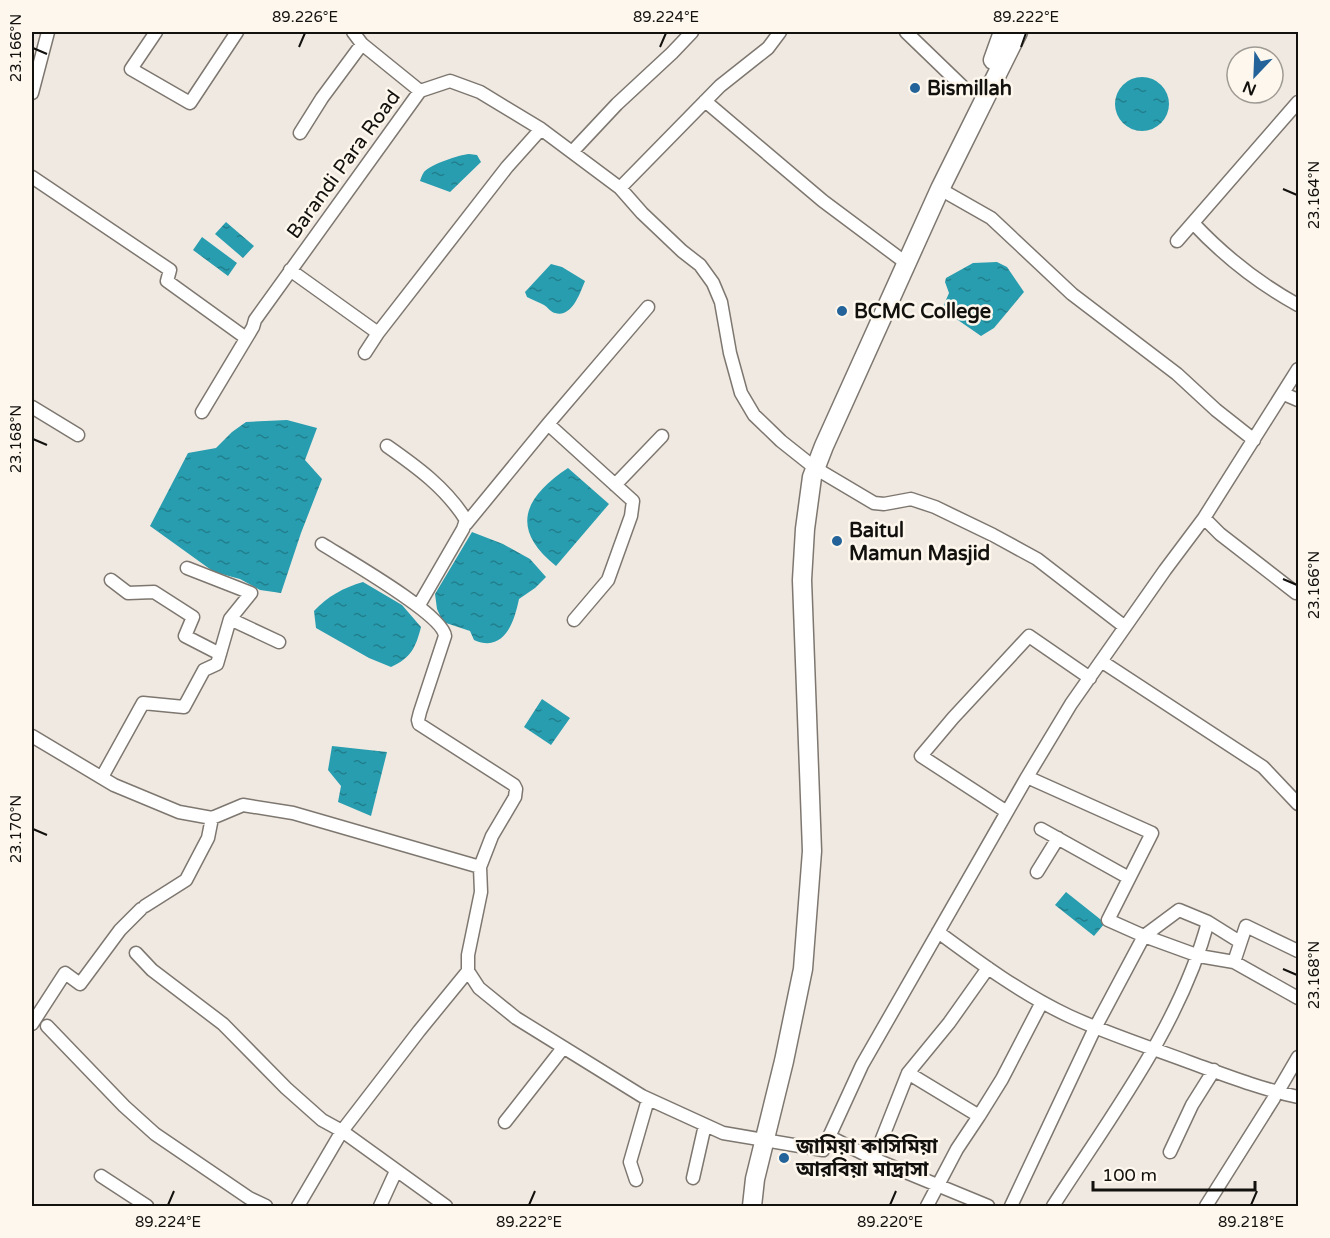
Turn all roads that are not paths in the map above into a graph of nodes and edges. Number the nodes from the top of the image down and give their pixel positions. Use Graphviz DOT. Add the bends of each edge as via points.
graph roads {
  1 [pos="48,32"];
  2 [pos="156,32"];
  3 [pos="237,32"];
  4 [pos="353,32"];
  5 [pos="692,32"];
  6 [pos="780,32"];
  7 [pos="906,32"];
  8 [pos="1003,32"];
  9 [pos="1018,32"];
  10 [pos="362,44"];
  11 [pos="963,87"];
  12 [pos="420,91"];
  13 [pos="32,93"];
  14 [pos="705,101"];
  15 [pos="1299,102"];
  16 [pos="542,129"];
  17 [pos="968,130"];
  18 [pos="300,133"];
  19 [pos="572,152"];
  20 [pos="32,177"];
  21 [pos="620,188"];
  22 [pos="940,189"];
  23 [pos="1192,223"];
  24 [pos="1177,241"];
  25 [pos="906,263"];
  26 [pos="290,270"];
  27 [pos="1299,305"];
  28 [pos="648,307"];
  29 [pos="378,333"];
  30 [pos="246,338"];
  31 [pos="365,353"];
  32 [pos="1299,369"];
  33 [pos="1284,394"];
  34 [pos="1299,400"];
  35 [pos="32,407"];
  36 [pos="202,412"];
  37 [pos="548,424"];
  38 [pos="78,435"];
  39 [pos="662,436"];
  40 [pos="1254,440"];
  41 [pos="387,446"];
  42 [pos="815,468"];
  43 [pos="615,485"];
  44 [pos="1204,519"];
  45 [pos="466,524"];
  46 [pos="322,544"];
  47 [pos="187,568"];
  48 [pos="111,580"];
  49 [pos="1296,593"];
  50 [pos="419,606"];
  51 [pos="230,619"];
  52 [pos="574,620"];
  53 [pos="1125,627"];
  54 [pos="279,642"];
  55 [pos="220,654"];
  56 [pos="1101,661"];
  57 [pos="1090,678"];
  58 [pos="32,736"];
  59 [pos="102,777"];
  60 [pos="1026,777"];
  61 [pos="1299,804"];
  62 [pos="1007,812"];
  63 [pos="212,818"];
  64 [pos="1041,829"];
  65 [pos="1058,838"];
  66 [pos="480,867"];
  67 [pos="1037,872"];
  68 [pos="1129,878"];
  69 [pos="1208,922"];
  70 [pos="938,932"];
  71 [pos="1144,936"];
  72 [pos="1240,942"];
  73 [pos="1299,951"];
  74 [pos="136,953"];
  75 [pos="1199,956"];
  76 [pos="1234,962"];
  77 [pos="988,968"];
  78 [pos="468,971"];
  79 [pos="1299,998"];
  80 [pos="1042,1002"];
  81 [pos="32,1024"];
  82 [pos="47,1026"];
  83 [pos="1095,1028"];
  84 [pos="563,1048"];
  85 [pos="1154,1049"];
  86 [pos="1299,1057"];
  87 [pos="1214,1070"];
  88 [pos="908,1072"];
  89 [pos="1276,1096"];
  90 [pos="1299,1097"];
  91 [pos="647,1103"];
  92 [pos="979,1116"];
  93 [pos="505,1122"];
  94 [pos="705,1125"];
  95 [pos="342,1131"];
  96 [pos="830,1137"];
  97 [pos="766,1139"];
  98 [pos="1170,1152"];
  99 [pos="874,1159"];
  100 [pos="396,1171"];
  101 [pos="101,1176"];
  102 [pos="693,1178"];
  103 [pos="636,1180"];
  104 [pos="936,1186"];
  105 [pos="147,1206"];
  106 [pos="266,1206"];
  107 [pos="298,1206"];
  108 [pos="380,1206"];
  109 [pos="446,1206"];
  110 [pos="752,1206"];
  111 [pos="927,1206"];
  112 [pos="988,1206"];
  113 [pos="1011,1206"];
  114 [pos="1053,1206"];
  115 [pos="1206,1206"];
  1 -- 13 [label="street"];
  2 -- 3 [label="street" via="131,69 190,104"];
  4 -- 10 [label="street"];
  5 -- 19 [label="street"];
  6 -- 14 [label="street" via="768,48"];
  7 -- 11 [label="street"];
  8 -- 17 [label="highway"];
  9 -- 17 [label="highway"];
  10 -- 12 [label="street"];
  10 -- 18 [label="street"];
  12 -- 16 [label="street, Barandi Para Road" via="450,81 480,92"];
  12 -- 26 [label="street, Barandi Para Road"];
  14 -- 21 [label="street"];
  14 -- 25 [label="street" via="823,201"];
  15 -- 23 [label="street"];
  16 -- 19 [label="street, Barandi Para Road"];
  16 -- 29 [label="street" via="507,167"];
  17 -- 22 [label="highway"];
  19 -- 21 [label="street, Barandi Para Road"];
  20 -- 30 [label="street" via="170,270 167,281"];
  21 -- 42 [label="street, Barandi Para Road" via="700,265 713,283 721,302 741,393 754,415"];
  22 -- 25 [label="highway"];
  22 -- 40 [label="street" via="991,218 1072,294 1177,374"];
  23 -- 24 [label="street"];
  23 -- 27 [label="street" via="1221,252 1268,288"];
  25 -- 42 [label="highway"];
  26 -- 29 [label="street"];
  26 -- 30 [label="street, Barandi Para Road"];
  28 -- 37 [label="street"];
  29 -- 31 [label="street"];
  30 -- 36 [label="street, Barandi Para Road"];
  32 -- 33 [label="street"];
  33 -- 34 [label="street"];
  33 -- 40 [label="street"];
  35 -- 38 [label="street"];
  37 -- 43 [label="street"];
  37 -- 45 [label="street"];
  39 -- 43 [label="street"];
  40 -- 44 [label="street"];
  41 -- 45 [label="street" via="442,490"];
  42 -- 53 [label="street, Barandi Para Road" via="874,503 911,499 993,535 1037,559"];
  42 -- 97 [label="highway" via="802,580 813,851 803,969"];
  43 -- 52 [label="street" via="633,501 631,516 608,580"];
  44 -- 49 [label="street"];
  44 -- 53 [label="street"];
  45 -- 50 [label="street"];
  46 -- 50 [label="street"];
  47 -- 51 [label="street" via="251,593"];
  48 -- 55 [label="street" via="128,593 153,592 193,617 185,636"];
  50 -- 66 [label="street" via="445,633 419,724 516,789"];
  51 -- 54 [label="street"];
  51 -- 55 [label="street"];
  53 -- 56 [label="street"];
  55 -- 59 [label="street" via="217,664 204,670 184,707 143,703"];
  56 -- 57 [label="street"];
  56 -- 61 [label="street" via="1263,767"];
  57 -- 60 [label="street"];
  57 -- 62 [label="street" via="1029,636 921,756"];
  58 -- 59 [label="street"];
  59 -- 63 [label="street" via="179,812"];
  60 -- 62 [label="street"];
  60 -- 68 [label="street" via="1152,832"];
  62 -- 70 [label="street"];
  63 -- 66 [label="street" via="243,805 292,813"];
  63 -- 81 [label="street" via="208,838 186,880 143,907 120,930 80,984 65,973"];
  64 -- 65 [label="street"];
  65 -- 67 [label="street"];
  65 -- 68 [label="street"];
  66 -- 78 [label="street" via="481,892"];
  68 -- 71 [label="street" via="1108,920"];
  69 -- 71 [label="street" via="1179,910"];
  69 -- 72 [label="street"];
  69 -- 75 [label="street"];
  70 -- 77 [label="street"];
  70 -- 96 [label="street" via="862,1065"];
  71 -- 75 [label="street"];
  71 -- 83 [label="street"];
  72 -- 73 [label="street" via="1246,926"];
  72 -- 76 [label="street"];
  74 -- 95 [label="street" via="152,970 223,1024 322,1120"];
  75 -- 76 [label="street"];
  75 -- 85 [label="street"];
  76 -- 79 [label="street"];
  77 -- 80 [label="street"];
  77 -- 88 [label="street"];
  78 -- 84 [label="street" via="478,988"];
  78 -- 95 [label="street"];
  80 -- 83 [label="street"];
  80 -- 92 [label="street"];
  82 -- 106 [label="street" via="155,1134"];
  83 -- 85 [label="street"];
  83 -- 113 [label="street"];
  84 -- 93 [label="street"];
  84 -- 94 [label="street" via="642,1096"];
  85 -- 87 [label="street"];
  85 -- 114 [label="street"];
  86 -- 89 [label="street"];
  87 -- 89 [label="street"];
  87 -- 98 [label="street"];
  88 -- 92 [label="street"];
  88 -- 99 [label="street"];
  89 -- 90 [label="street"];
  89 -- 115 [label="street"];
  91 -- 103 [label="street" via="630,1162"];
  92 -- 104 [label="street"];
  94 -- 97 [label="street" via="723,1133"];
  94 -- 102 [label="street"];
  95 -- 100 [label="street"];
  95 -- 107 [label="street"];
  96 -- 97 [label="street" via="823,1150"];
  96 -- 99 [label="street"];
  97 -- 110 [label="highway"];
  99 -- 104 [label="street"];
  100 -- 108 [label="street"];
  100 -- 109 [label="street"];
  101 -- 105 [label="street"];
  104 -- 111 [label="street"];
  104 -- 112 [label="street"];
}
